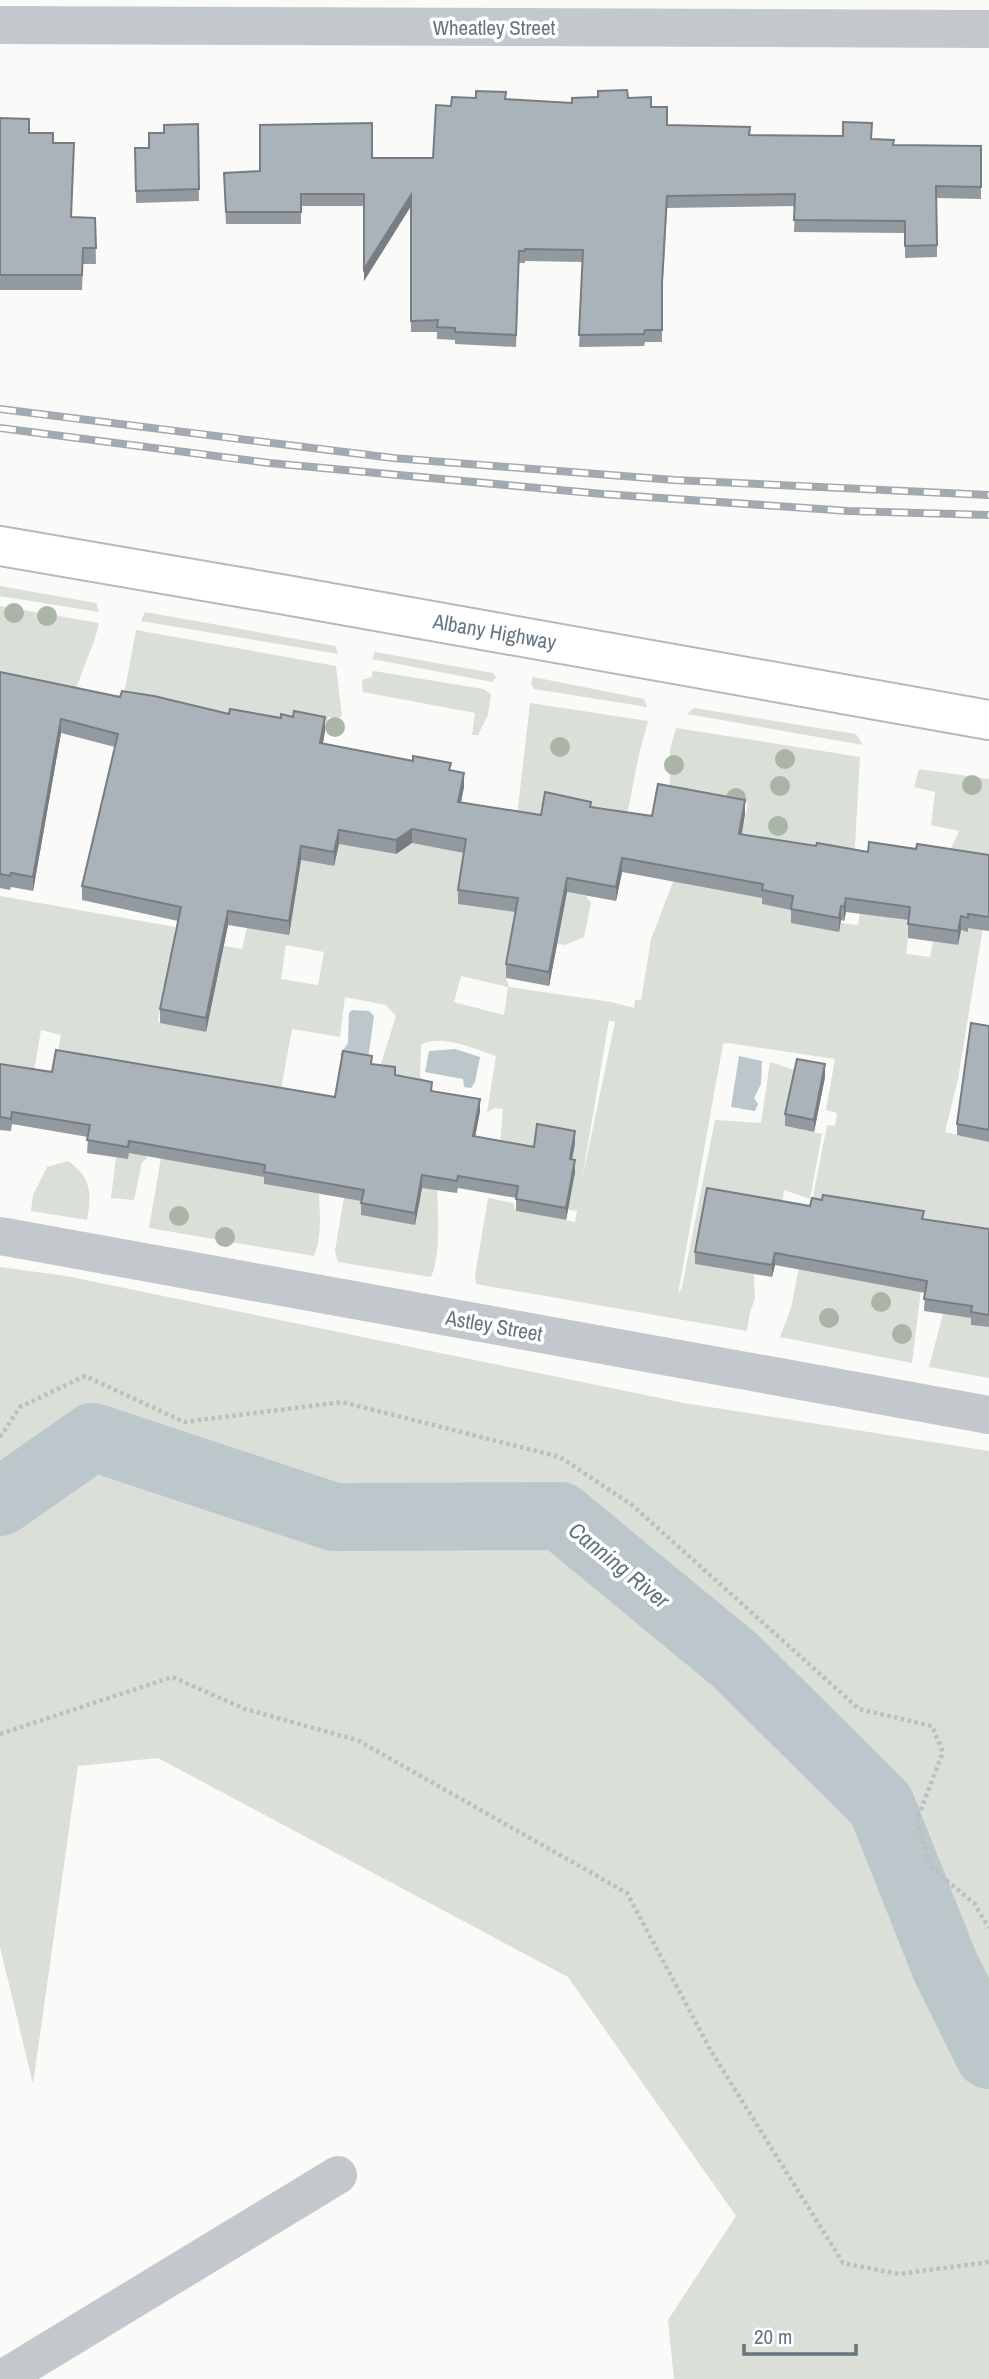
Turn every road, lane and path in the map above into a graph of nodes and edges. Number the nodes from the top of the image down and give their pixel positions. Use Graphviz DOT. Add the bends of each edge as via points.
graph roads {
  1 [pos="0,25"];
  2 [pos="989,29"];
  3 [pos="0,546"];
  4 [pos="989,720"];
  5 [pos="0,1236"];
  6 [pos="989,1415"];
  7 [pos="0,1437"];
  8 [pos="0,1734"];
  9 [pos="989,1928"];
  10 [pos="338,2175"];
  11 [pos="989,2262"];
  12 [pos="2,2379"];
  1 -- 2 [label="street, Wheatley Street"];
  3 -- 4 [label="highway, Albany Highway"];
  5 -- 6 [label="street, Astley Street"];
  7 -- 9 [label="path" via="20,1406 85,1376 184,1422 342,1402 560,1457 632,1505 859,1709 932,1726 943,1752 917,1820 929,1866 974,1903"];
  8 -- 11 [label="path" via="172,1676 245,1709 357,1740 627,1893 711,2051 843,2263 900,2274"];
  10 -- 12 [label="street"];
}
